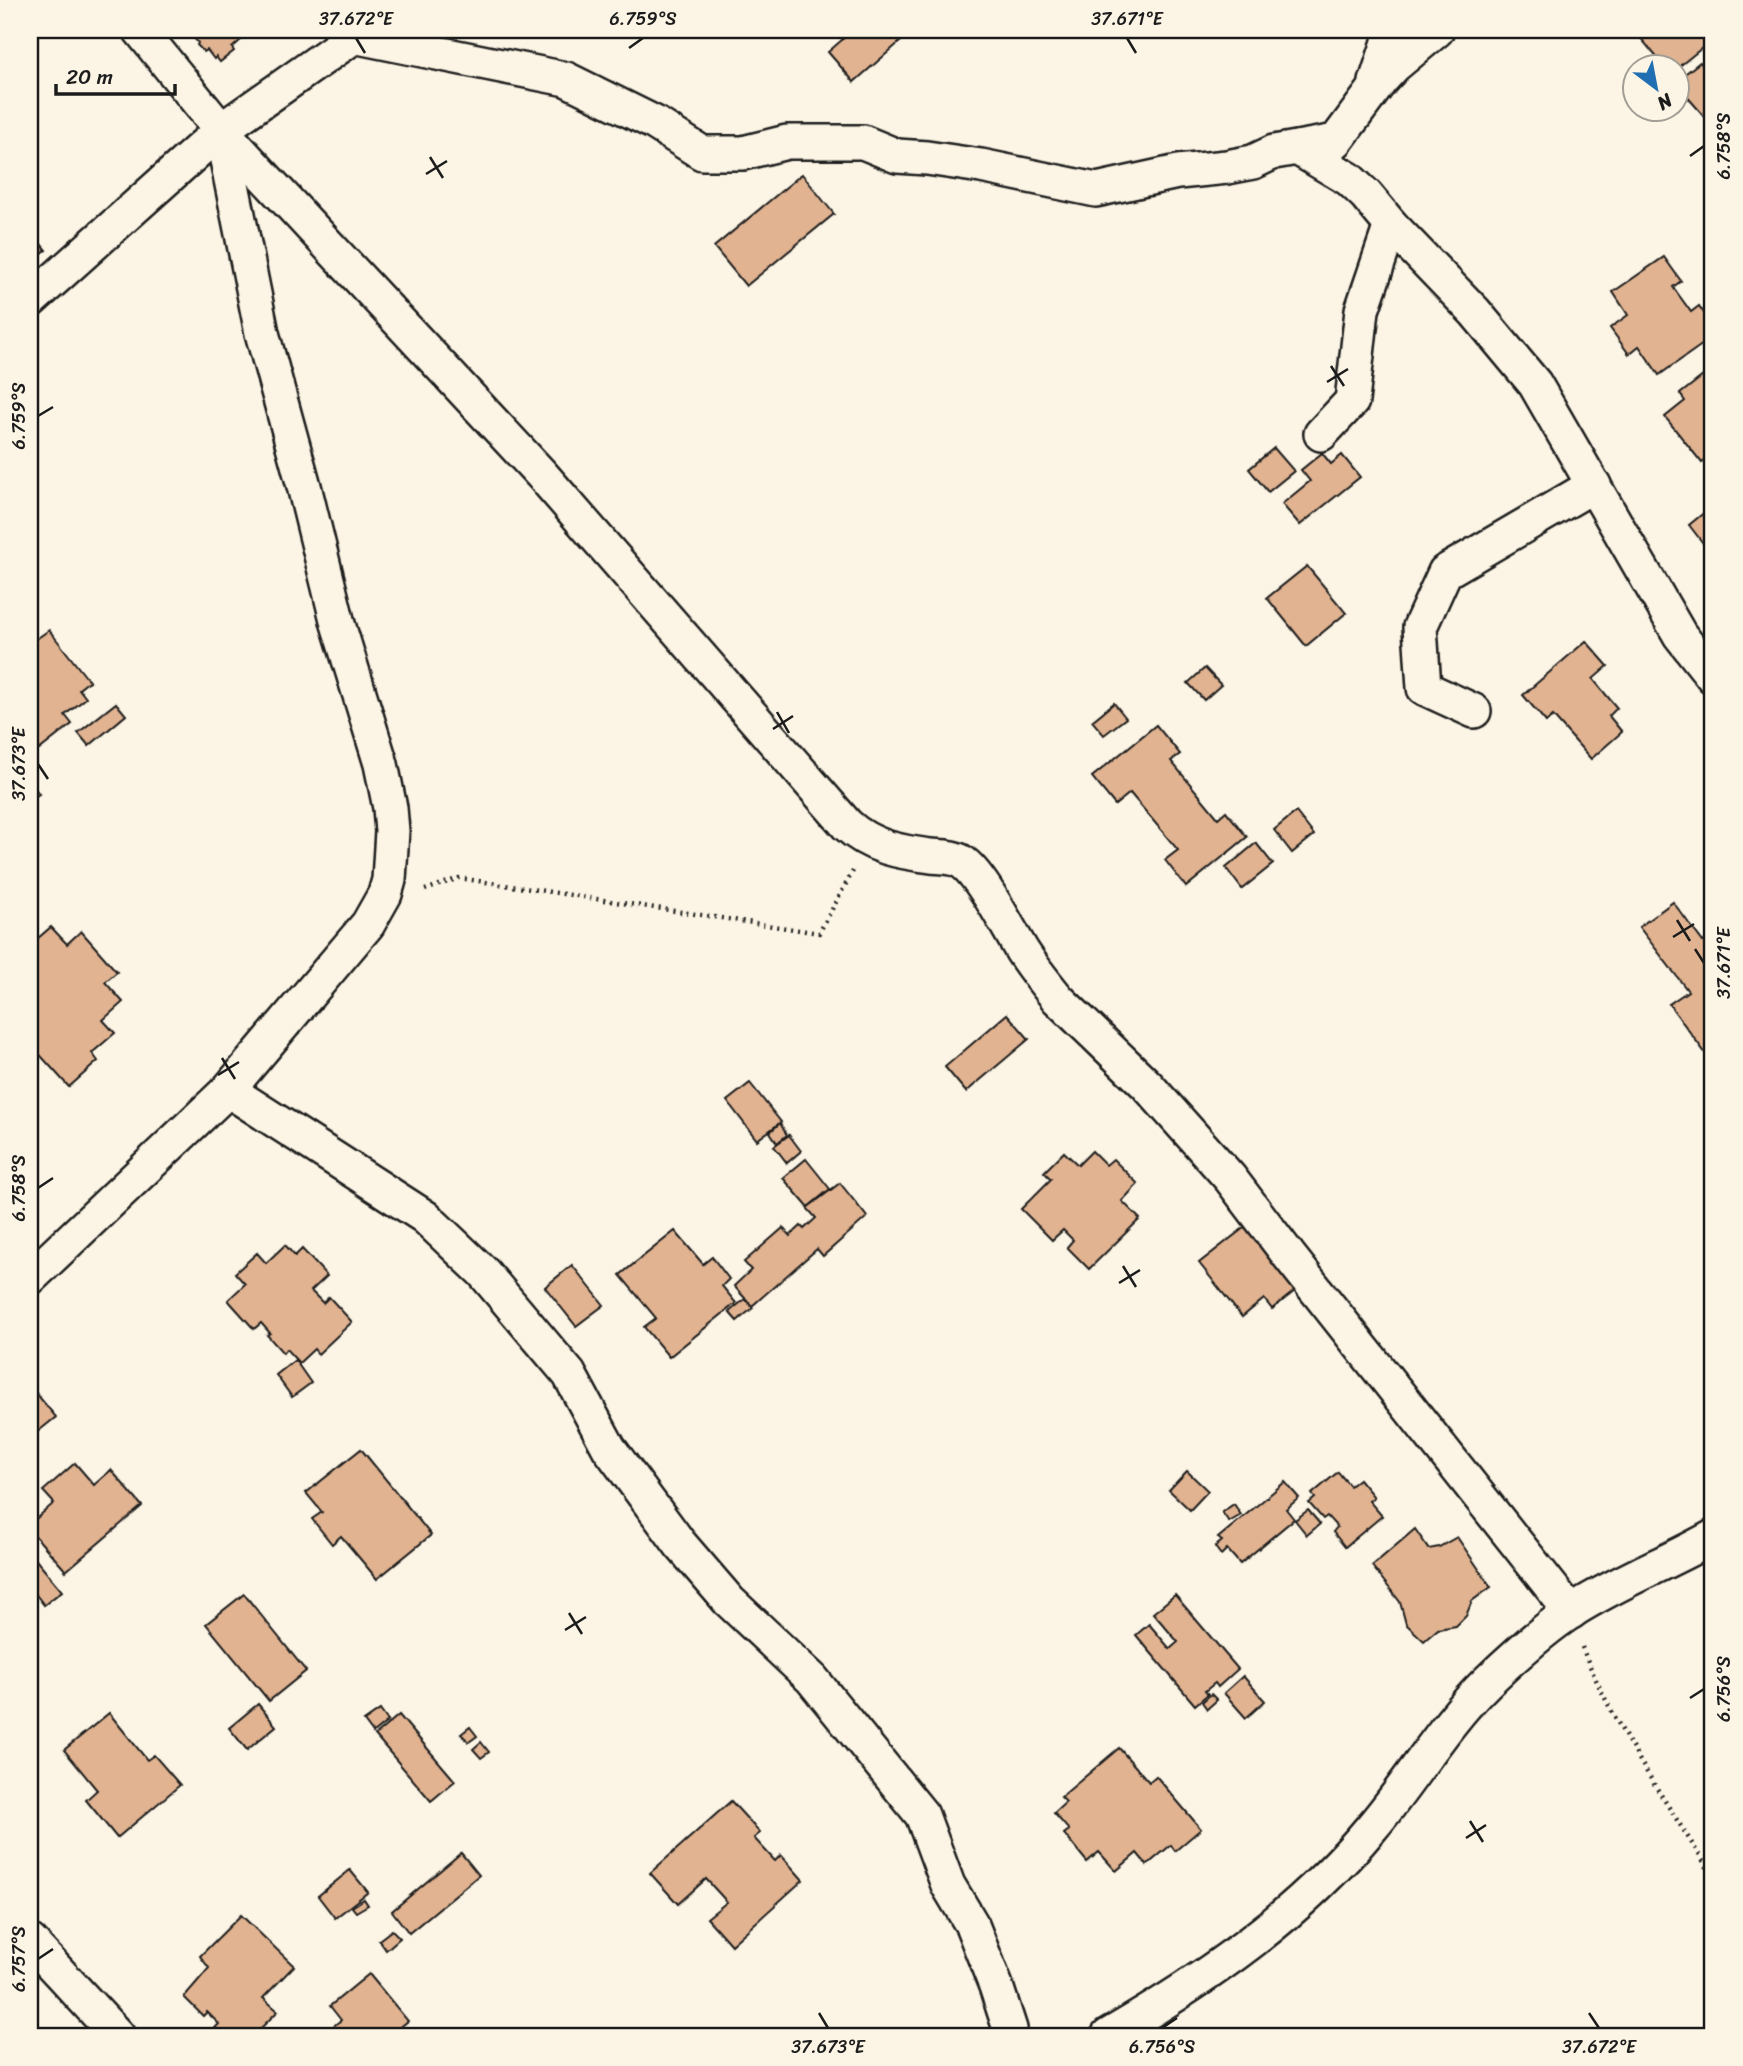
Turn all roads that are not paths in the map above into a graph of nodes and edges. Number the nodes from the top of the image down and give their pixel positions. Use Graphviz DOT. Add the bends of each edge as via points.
graph roads {
  1 [pos="140,30"];
  2 [pos="1393,30"];
  3 [pos="1437,30"];
  4 [pos="358,33"];
  5 [pos="1373,91"];
  6 [pos="221,130"];
  7 [pos="1297,148"];
  8 [pos="1391,225"];
  9 [pos="30,301"];
  10 [pos="1321,434"];
  11 [pos="1594,485"];
  12 [pos="1713,677"];
  13 [pos="1474,711"];
  14 [pos="228,1090"];
  15 [pos="30,1278"];
  16 [pos="1713,1538"];
  17 [pos="1571,1612"];
  18 [pos="36,1958"];
  19 [pos="118,2036"];
  20 [pos="1009,2036"];
  21 [pos="1108,2036"];
  1 -- 6 [label="street"];
  2 -- 5 [label="street"];
  3 -- 5 [label="street" via="1394,66"];
  4 -- 6 [label="street"];
  4 -- 7 [label="street" via="566,79 655,123 702,153 743,153 787,142 863,142 897,156 981,166 1096,190 1253,162"];
  5 -- 7 [label="street" via="1336,141"];
  6 -- 9 [label="street"];
  6 -- 14 [label="street" via="262,333 338,624 382,764 392,831 389,880 368,923"];
  6 -- 17 [label="street" via="543,476 846,825 879,846 956,859 973,871 1045,984 1155,1094 1230,1178"];
  7 -- 8 [label="street" via="1349,179"];
  8 -- 10 [label="street" via="1362,310 1352,401"];
  8 -- 11 [label="street" via="1475,312 1535,384"];
  11 -- 12 [label="street" via="1680,635"];
  11 -- 13 [label="street" via="1445,572 1420,627 1424,688"];
  14 -- 15 [label="street"];
  14 -- 20 [label="street" via="425,1217 483,1272 569,1374 609,1448 680,1544 729,1601 812,1679 922,1815 948,1885 972,1925"];
  16 -- 17 [label="street"];
  17 -- 21 [label="street" via="1487,1683 1328,1877 1195,1984"];
  18 -- 19 [label="street"];
}
